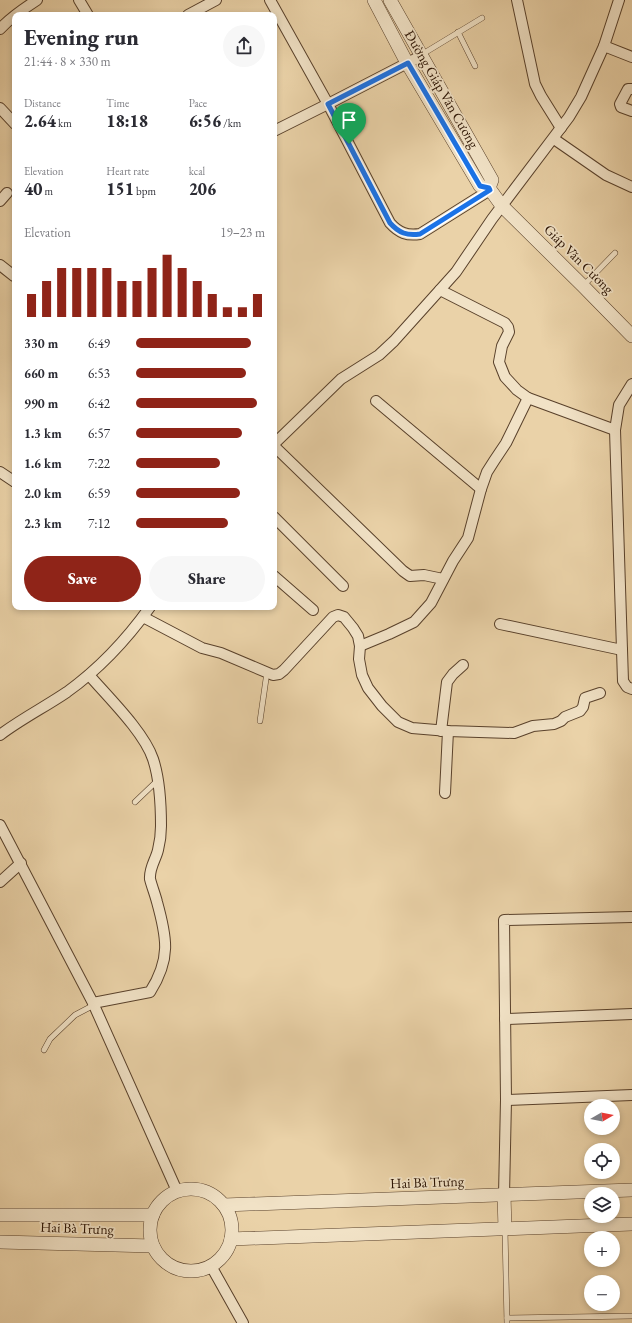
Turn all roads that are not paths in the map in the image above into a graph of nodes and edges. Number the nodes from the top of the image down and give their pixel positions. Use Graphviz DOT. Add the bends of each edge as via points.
graph roads {
  1 [pos="37,0"];
  2 [pos="79,0"];
  3 [pos="216,0"];
  4 [pos="270,0"];
  5 [pos="374,0"];
  6 [pos="390,0"];
  7 [pos="517,0"];
  8 [pos="619,0"];
  9 [pos="18,12"];
  10 [pos="86,12"];
  11 [pos="194,12"];
  12 [pos="277,12"];
  13 [pos="277,13"];
  14 [pos="12,17"];
  15 [pos="482,18"];
  16 [pos="0,29"];
  17 [pos="458,32"];
  18 [pos="604,46"];
  19 [pos="421,56"];
  20 [pos="632,57"];
  21 [pos="408,63"];
  22 [pos="475,66"];
  23 [pos="632,89"];
  24 [pos="328,104"];
  25 [pos="0,108"];
  26 [pos="632,111"];
  27 [pos="12,121"];
  28 [pos="561,128"];
  29 [pos="277,130"];
  30 [pos="554,139"];
  31 [pos="632,187"];
  32 [pos="489,189"];
  33 [pos="7,193"];
  34 [pos="0,201"];
  35 [pos="502,206"];
  36 [pos="615,253"];
  37 [pos="0,265"];
  38 [pos="12,274"];
  39 [pos="583,286"];
  40 [pos="440,290"];
  41 [pos="632,336"];
  42 [pos="632,384"];
  43 [pos="528,398"];
  44 [pos="376,401"];
  45 [pos="615,430"];
  46 [pos="277,442"];
  47 [pos="277,448"];
  48 [pos="0,472"];
  49 [pos="12,480"];
  50 [pos="481,489"];
  51 [pos="277,520"];
  52 [pos="277,579"];
  53 [pos="443,579"];
  54 [pos="343,586"];
  55 [pos="148,610"];
  56 [pos="313,610"];
  57 [pos="143,617"];
  58 [pos="500,624"];
  59 [pos="360,646"];
  60 [pos="622,650"];
  61 [pos="463,665"];
  62 [pos="266,672"];
  63 [pos="89,675"];
  64 [pos="632,689"];
  65 [pos="600,693"];
  66 [pos="260,721"];
  67 [pos="445,731"];
  68 [pos="0,735"];
  69 [pos="158,780"];
  70 [pos="446,793"];
  71 [pos="135,802"];
  72 [pos="0,825"];
  73 [pos="21,863"];
  74 [pos="0,882"];
  75 [pos="632,917"];
  76 [pos="94,1004"];
  77 [pos="632,1014"];
  78 [pos="504,1019"];
  79 [pos="44,1050"];
  80 [pos="632,1095"];
  81 [pos="506,1100"];
  82 [pos="632,1190"];
  83 [pos="177,1191"];
  84 [pos="504,1195"];
  85 [pos="224,1205"];
  86 [pos="0,1215"];
  87 [pos="153,1215"];
  88 [pos="632,1224"];
  89 [pos="505,1229"];
  90 [pos="231,1239"];
  91 [pos="0,1242"];
  92 [pos="153,1246"];
  93 [pos="211,1266"];
  94 [pos="632,1316"];
  95 [pos="507,1320"];
  96 [pos="244,1323"];
  1 -- 9 [label="street"];
  2 -- 10 [label="street"];
  3 -- 11 [label="street"];
  4 -- 12 [label="street"];
  5 -- 21 [label="street, Đường Giáp Văn Cương"];
  6 -- 19 [label="street, Đường Giáp Văn Cương"];
  7 -- 28 [label="street" via="535,84"];
  8 -- 18 [label="street"];
  13 -- 24 [label="street"];
  14 -- 16 [label="street"];
  15 -- 17 [label="lane"];
  17 -- 19 [label="lane"];
  17 -- 22 [label="lane"];
  18 -- 20 [label="street"];
  18 -- 28 [label="street" via="581,97"];
  19 -- 21 [label="street"];
  19 -- 32 [label="street, Đường Giáp Văn Cương" via="492,180"];
  21 -- 24 [label="street"];
  21 -- 32 [label="street, Đường Giáp Văn Cương" via="480,186"];
  23 -- 26 [label="street" via="628,89 620,104 621,107"];
  24 -- 29 [label="street"];
  24 -- 32 [label="street" via="396,230 404,234 420,234"];
  25 -- 27 [label="street"];
  28 -- 30 [label="street"];
  30 -- 31 [label="street" via="606,175"];
  30 -- 35 [label="street"];
  32 -- 35 [label="street, Đường Giáp Văn Cương"];
  33 -- 34 [label="street"];
  35 -- 39 [label="street, Giáp Văn Cương"];
  35 -- 40 [label="street" via="456,272"];
  36 -- 39 [label="lane"];
  37 -- 38 [label="street"];
  39 -- 41 [label="street, Giáp Văn Cương"];
  40 -- 43 [label="street" via="505,323 509,332 502,346 499,362 505,376"];
  40 -- 46 [label="street" via="394,341 341,380"];
  42 -- 45 [label="street" via="618,405"];
  43 -- 45 [label="street"];
  43 -- 50 [label="street"];
  44 -- 50 [label="street"];
  45 -- 60 [label="street"];
  47 -- 53 [label="street" via="403,571 410,576 424,575"];
  48 -- 49 [label="street"];
  50 -- 53 [label="street" via="468,538"];
  51 -- 54 [label="street"];
  52 -- 56 [label="street"];
  53 -- 59 [label="street" via="431,603 414,622"];
  55 -- 57 [label="street"];
  57 -- 62 [label="street" via="202,648"];
  57 -- 63 [label="street" via="134,630"];
  58 -- 60 [label="street"];
  59 -- 62 [label="street" via="353,628 344,617 333,616 279,674"];
  59 -- 67 [label="street" via="362,675 368,688 382,706 398,722 412,728"];
  60 -- 64 [label="street" via="623,681 627,688"];
  61 -- 67 [label="street" via="452,674 448,682"];
  62 -- 66 [label="lane"];
  63 -- 68 [label="street" via="66,693"];
  63 -- 69 [label="street" via="144,742 153,759"];
  65 -- 67 [label="street" via="585,698 580,710 554,724 532,726 514,733"];
  67 -- 70 [label="street"];
  69 -- 71 [label="lane"];
  69 -- 76 [label="street" via="161,827 158,850 150,877 164,927 166,953 163,967 150,992"];
  72 -- 73 [label="street"];
  73 -- 74 [label="street"];
  73 -- 76 [label="street"];
  75 -- 78 [label="street" via="504,920"];
  76 -- 79 [label="lane" via="75,1015 50,1039"];
  76 -- 83 [label="street"];
  77 -- 78 [label="street"];
  78 -- 81 [label="street"];
  80 -- 81 [label="street"];
  81 -- 84 [label="street"];
  82 -- 84 [label="street, Hai Bà Trưng"];
  83 -- 85 [label="street" via="195,1188 209,1192"];
  83 -- 87 [label="street" via="168,1195"];
  84 -- 85 [label="street, Hai Bà Trưng"];
  84 -- 89 [label="street"];
  85 -- 90 [label="street" via="232,1222"];
  86 -- 87 [label="street, Hai Bà Trưng"];
  87 -- 92 [label="street" via="150,1232"];
  88 -- 89 [label="street"];
  89 -- 90 [label="street"];
  89 -- 95 [label="lane"];
  90 -- 93 [label="street" via="229,1248"];
  91 -- 92 [label="street, Hai Bà Trưng"];
  92 -- 93 [label="street" via="160,1258 184,1271 199,1271"];
  93 -- 96 [label="street"];
  94 -- 95 [label="lane"];
}
